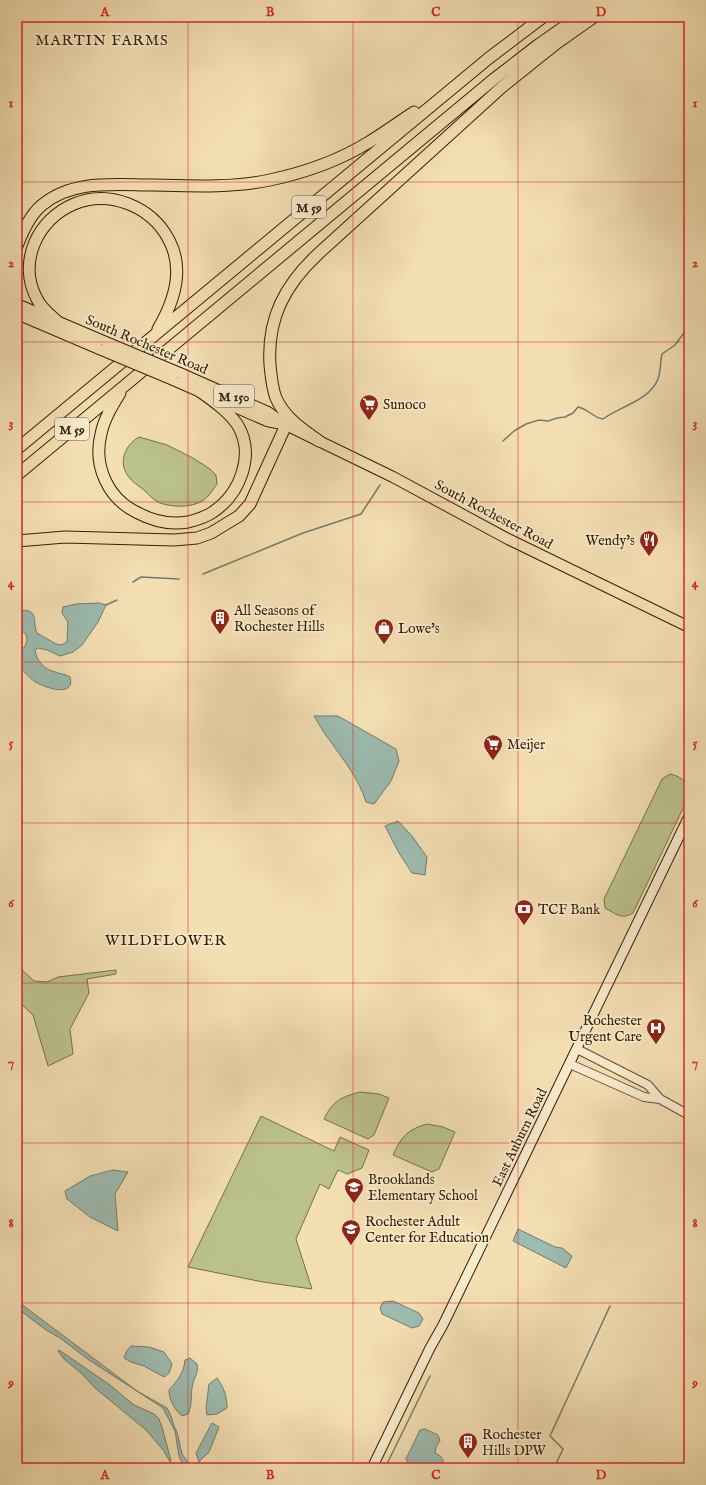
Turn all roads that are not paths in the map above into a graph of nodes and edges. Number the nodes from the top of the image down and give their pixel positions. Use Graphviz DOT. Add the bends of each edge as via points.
graph roads {
  1 [pos="543,17"];
  2 [pos="578,17"];
  3 [pos="594,17"];
  4 [pos="465,79"];
  5 [pos="17,246"];
  6 [pos="17,304"];
  7 [pos="17,314"];
  8 [pos="57,321"];
  9 [pos="153,336"];
  10 [pos="103,346"];
  11 [pos="176,376"];
  12 [pos="127,384"];
  13 [pos="198,390"];
  14 [pos="286,425"];
  15 [pos="319,441"];
  16 [pos="17,449"];
  17 [pos="17,475"];
  18 [pos="17,541"];
  19 [pos="689,627"];
  20 [pos="689,816"];
  21 [pos="577,1049"];
  22 [pos="570,1064"];
  23 [pos="660,1099"];
  24 [pos="689,1115"];
  25 [pos="372,1468"];
  1 -- 4 [label="highway, M 59"];
  2 -- 12 [label="highway, M 59" via="509,67"];
  3 -- 15 [label="highway" via="530,64 490,98 318,254 290,285 274,323 270,347 271,373 276,398 283,410"];
  4 -- 5 [label="highway" via="346,154 306,170 271,180 218,186 93,185 65,192 52,197 33,214"];
  4 -- 9 [label="highway, M 59"];
  6 -- 8 [label="main road, South Rochester Road / M 150"];
  7 -- 10 [label="main road, South Rochester Road / M 150"];
  8 -- 9 [label="highway" via="37,299 31,285 28,272 33,245 40,231 63,210 85,200 111,199 123,201 145,212 157,222 172,246 177,267 176,285 168,311"];
  8 -- 10 [label="main road, South Rochester Road / M 150"];
  9 -- 16 [label="highway, M 59"];
  10 -- 11 [label="main road, South Rochester Road / M 150, bridge"];
  11 -- 13 [label="main road, South Rochester Road / M 150"];
  11 -- 14 [label="main road, South Rochester Road / M 150" via="268,412"];
  12 -- 13 [label="highway" via="109,412 101,434 99,461 102,473 122,504 147,518 174,523 200,519 213,513 235,488 242,475 245,461 243,437 237,425 219,405"];
  12 -- 17 [label="highway, M 59"];
  13 -- 14 [label="main road, South Rochester Road / M 150" via="267,421"];
  14 -- 15 [label="main road, South Rochester Road / M 150"];
  14 -- 18 [label="highway" via="250,504 239,516 212,533 196,538 174,540 65,537"];
  15 -- 19 [label="main road, South Rochester Road / M 150" via="393,477 508,539"];
  20 -- 21 [label="main road, East Auburn Road"];
  21 -- 22 [label="main road, East Auburn Road"];
  21 -- 23 [label="street" via="648,1085"];
  22 -- 23 [label="street" via="644,1097"];
  22 -- 25 [label="main road, East Auburn Road"];
  23 -- 24 [label="street"];
}
